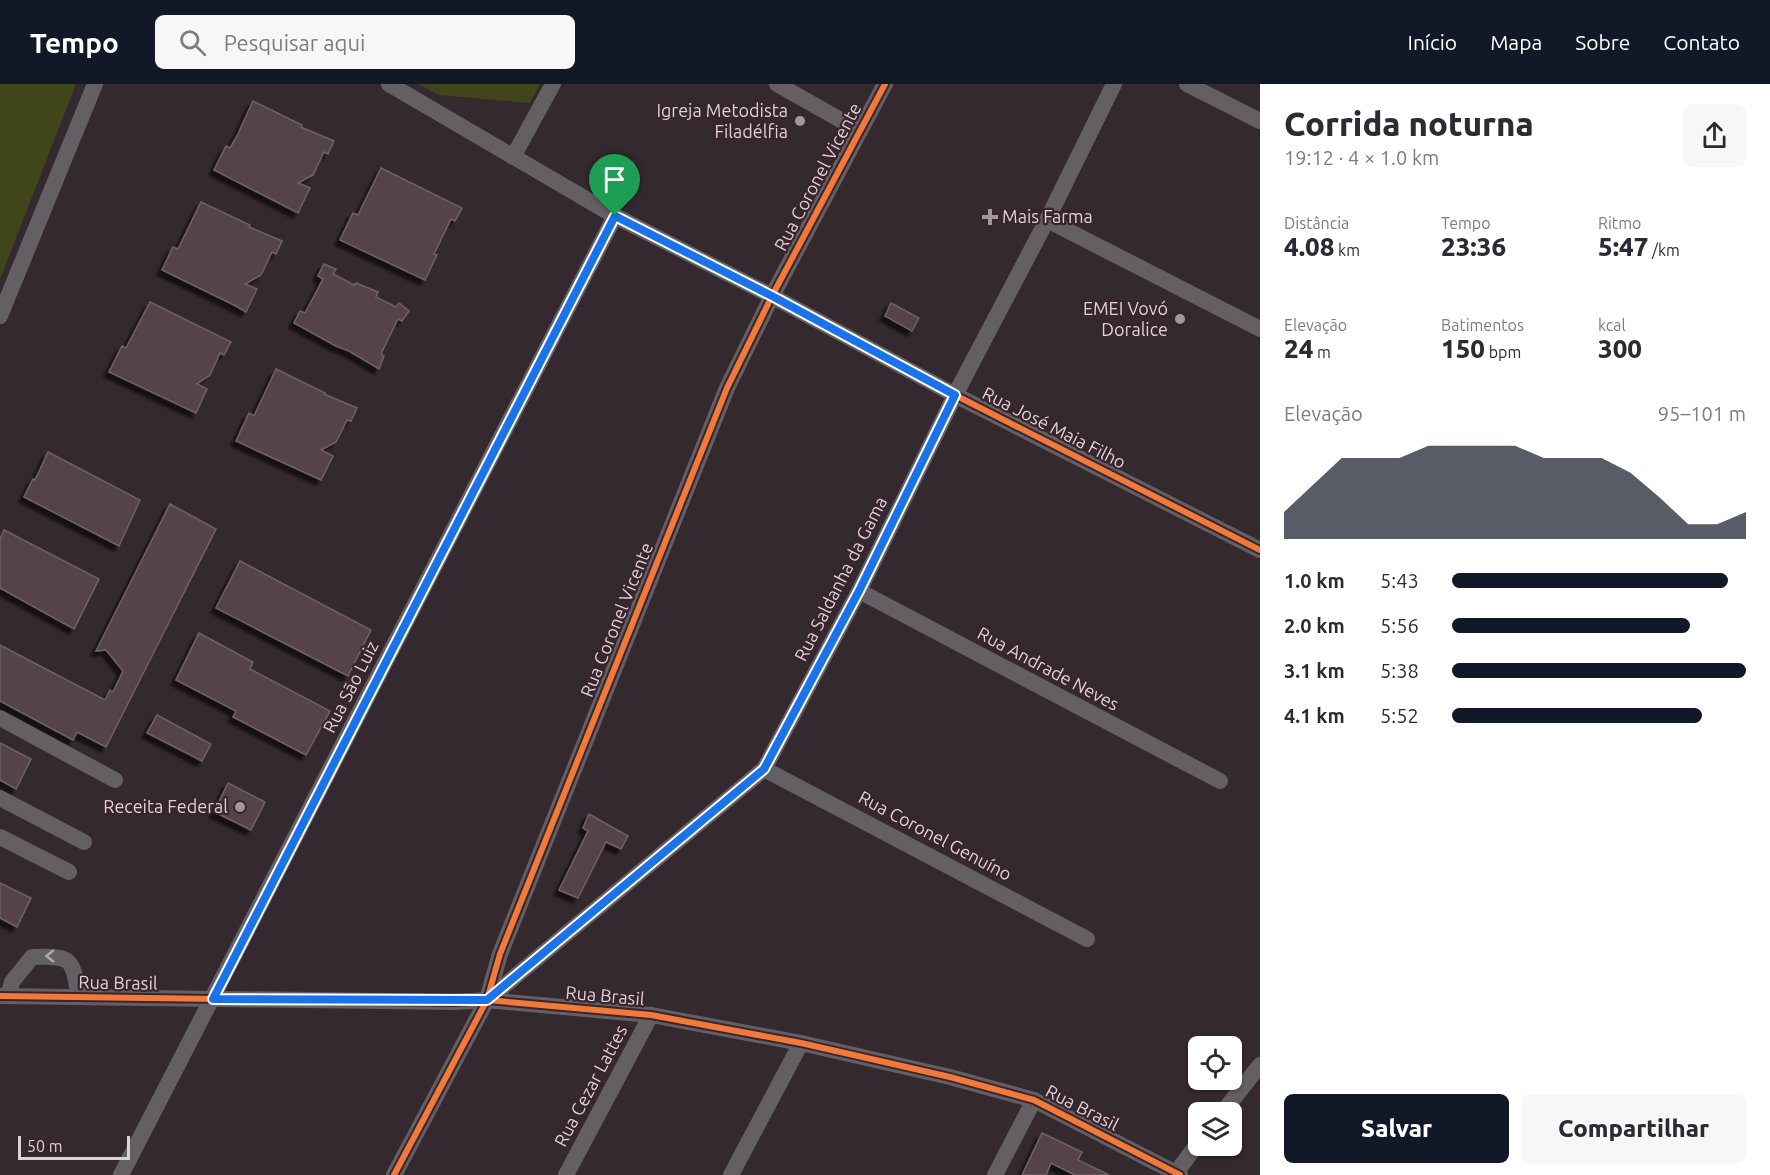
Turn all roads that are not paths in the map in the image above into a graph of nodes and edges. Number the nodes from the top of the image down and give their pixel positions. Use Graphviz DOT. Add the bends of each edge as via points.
graph roads {
  1 [pos="94,84"];
  2 [pos="389,84"];
  3 [pos="553,84"];
  4 [pos="777,84"];
  5 [pos="885,84"];
  6 [pos="1114,84"];
  7 [pos="1187,84"];
  8 [pos="1260,121"];
  9 [pos="860,130"];
  10 [pos="513,157"];
  11 [pos="615,216"];
  12 [pos="1047,220"];
  13 [pos="772,296"];
  14 [pos="0,316"];
  15 [pos="1260,329"];
  16 [pos="955,395"];
  17 [pos="1260,550"];
  18 [pos="859,591"];
  19 [pos="0,718"];
  20 [pos="764,769"];
  21 [pos="115,780"];
  22 [pos="1220,781"];
  23 [pos="0,798"];
  24 [pos="0,837"];
  25 [pos="84,842"];
  26 [pos="69,872"];
  27 [pos="1087,939"];
  28 [pos="4,996"];
  29 [pos="79,997"];
  30 [pos="213,999"];
  31 [pos="487,1000"];
  32 [pos="651,1015"];
  33 [pos="801,1043"];
  34 [pos="1260,1065"];
  35 [pos="1034,1100"];
  36 [pos="1231,1102"];
  37 [pos="1190,1156"];
  38 [pos="1178,1174"];
  39 [pos="121,1175"];
  40 [pos="394,1175"];
  41 [pos="567,1175"];
  42 [pos="731,1175"];
  43 [pos="995,1175"];
  1 -- 14 [label="street"];
  2 -- 10 [label="street, Rua José Maia Filho"];
  3 -- 10 [label="street"];
  4 -- 9 [label="street"];
  5 -- 9 [label="street, Rua Coronel Vicente"];
  6 -- 12 [label="street, Rua Saldanha da Gama"];
  7 -- 8 [label="street"];
  9 -- 13 [label="street, Rua Coronel Vicente"];
  10 -- 11 [label="street, Rua José Maia Filho"];
  11 -- 13 [label="street, Rua José Maia Filho"];
  11 -- 30 [label="street, Rua São Luiz"];
  12 -- 15 [label="street"];
  12 -- 16 [label="street, Rua Saldanha da Gama"];
  13 -- 16 [label="street, Rua José Maia Filho"];
  13 -- 31 [label="street, Rua Coronel Vicente" via="726,388 500,954"];
  16 -- 17 [label="street, Rua José Maia Filho"];
  16 -- 18 [label="street, Rua Saldanha da Gama"];
  18 -- 20 [label="street, Rua Saldanha da Gama"];
  18 -- 22 [label="street, Rua Andrade Neves"];
  19 -- 21 [label="street"];
  20 -- 27 [label="street, Rua Coronel Genuíno"];
  20 -- 31 [label="street, Rua Saldanha da Gama"];
  23 -- 25 [label="street"];
  24 -- 26 [label="street"];
  28 -- 29 [label="street, Rua Brasil"];
  29 -- 28 [label="street, one-way" via="74,969 61,956 32,957"];
  29 -- 30 [label="street, Rua Brasil"];
  30 -- 31 [label="street, Rua Brasil"];
  30 -- 39 [label="street, Rua São Luiz"];
  31 -- 32 [label="street, Rua Brasil"];
  31 -- 40 [label="street, Rua Coronel Vicente"];
  32 -- 33 [label="street, Rua Brasil"];
  32 -- 41 [label="street, Rua Cezar Lattes"];
  33 -- 35 [label="street, Rua Brasil"];
  33 -- 42 [label="street"];
  34 -- 36 [label="street"];
  35 -- 38 [label="street, Rua Brasil"];
  35 -- 43 [label="street"];
  37 -- 38 [label="street"];
}
